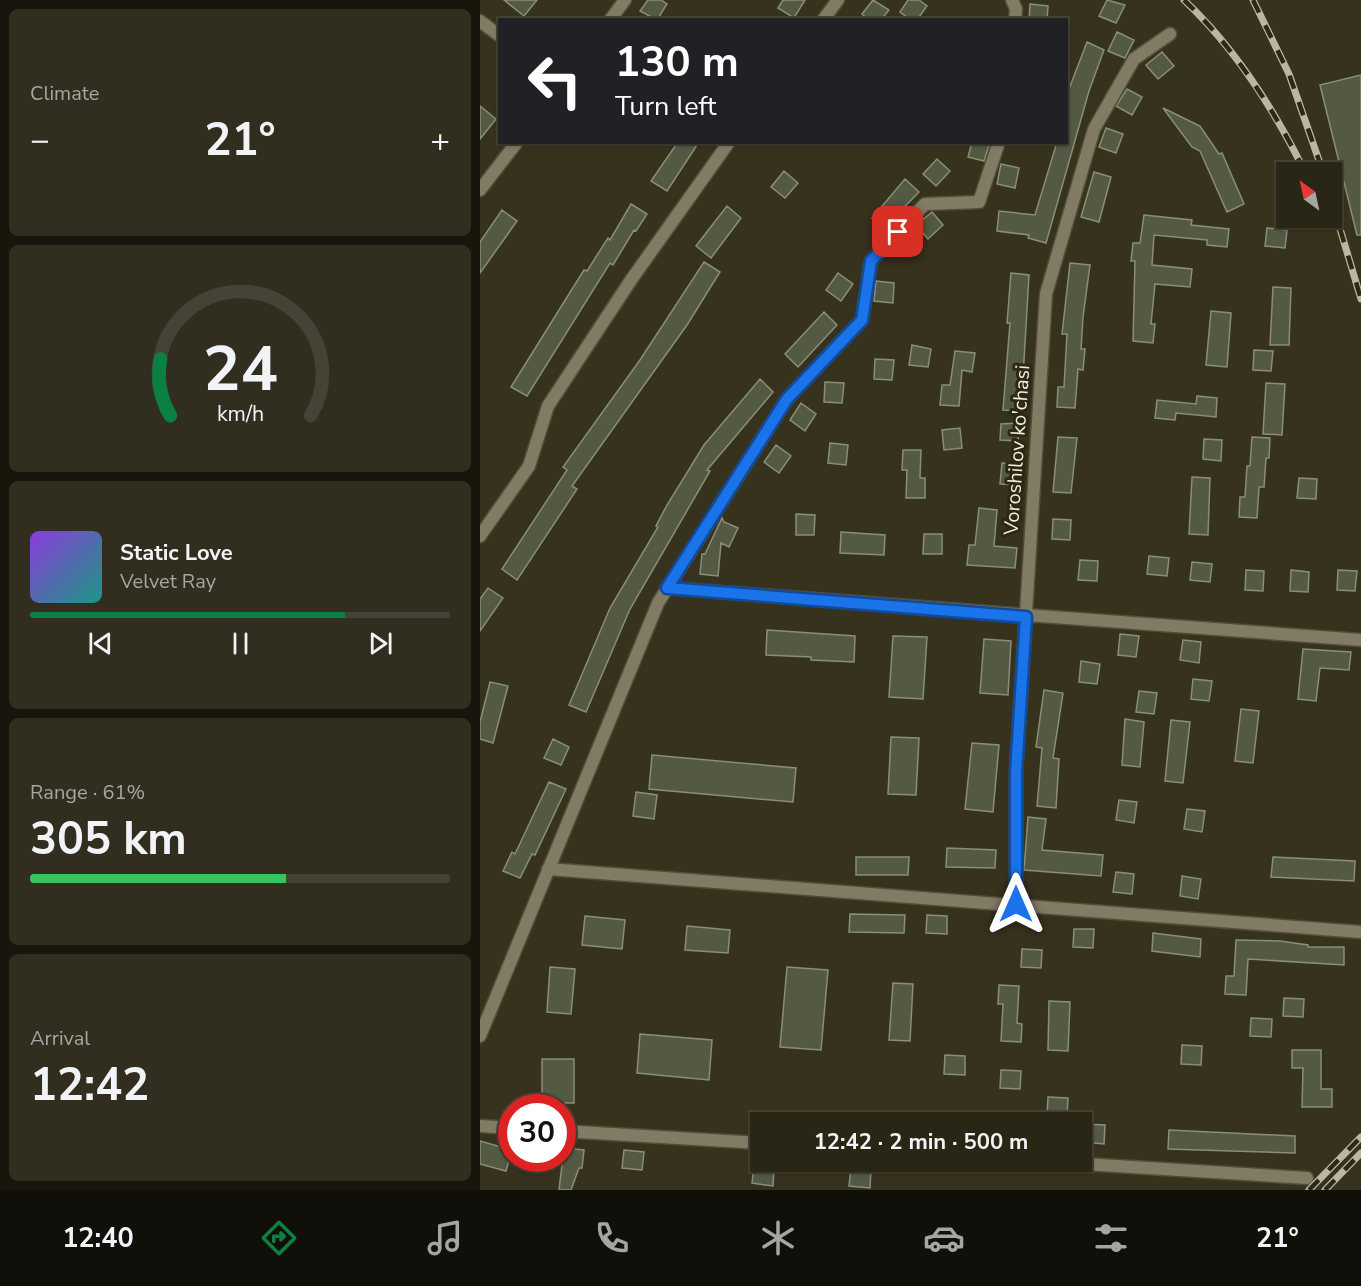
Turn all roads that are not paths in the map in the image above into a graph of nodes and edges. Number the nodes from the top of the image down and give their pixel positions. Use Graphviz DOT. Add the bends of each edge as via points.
graph roads {
  1 [pos="625,0"];
  2 [pos="838,0"];
  3 [pos="1012,0"];
  4 [pos="612,18"];
  5 [pos="824,18"];
  6 [pos="1015,18"];
  7 [pos="480,21"];
  8 [pos="498,34"];
  9 [pos="1170,34"];
  10 [pos="515,144"];
  11 [pos="728,144"];
  12 [pos="998,144"];
  13 [pos="480,190"];
  14 [pos="480,536"];
  15 [pos="667,588"];
  16 [pos="1026,617"];
  17 [pos="1361,640"];
  18 [pos="549,869"];
  19 [pos="1016,904"];
  20 [pos="1361,932"];
  21 [pos="480,1036"];
  22 [pos="480,1126"];
  23 [pos="498,1127"];
  24 [pos="576,1132"];
  25 [pos="750,1142"];
  26 [pos="1092,1165"];
  27 [pos="1306,1178"];
  1 -- 4 [label="street"];
  2 -- 5 [label="street"];
  3 -- 6 [label="street"];
  7 -- 8 [label="street"];
  9 -- 16 [label="street, Voroshilov ko'chasi" via="1134,59 1094,129 1046,294"];
  10 -- 13 [label="street"];
  11 -- 14 [label="street" via="548,406 529,466"];
  12 -- 15 [label="street" via="979,202 925,204 871,261 862,320 787,399"];
  15 -- 16 [label="street"];
  15 -- 18 [label="street"];
  16 -- 17 [label="street"];
  16 -- 19 [label="street, Voroshilov ko'chasi" via="1016,772"];
  18 -- 19 [label="street"];
  18 -- 21 [label="street"];
  19 -- 20 [label="street"];
  22 -- 23 [label="street"];
  24 -- 25 [label="street"];
  26 -- 27 [label="street"];
}
